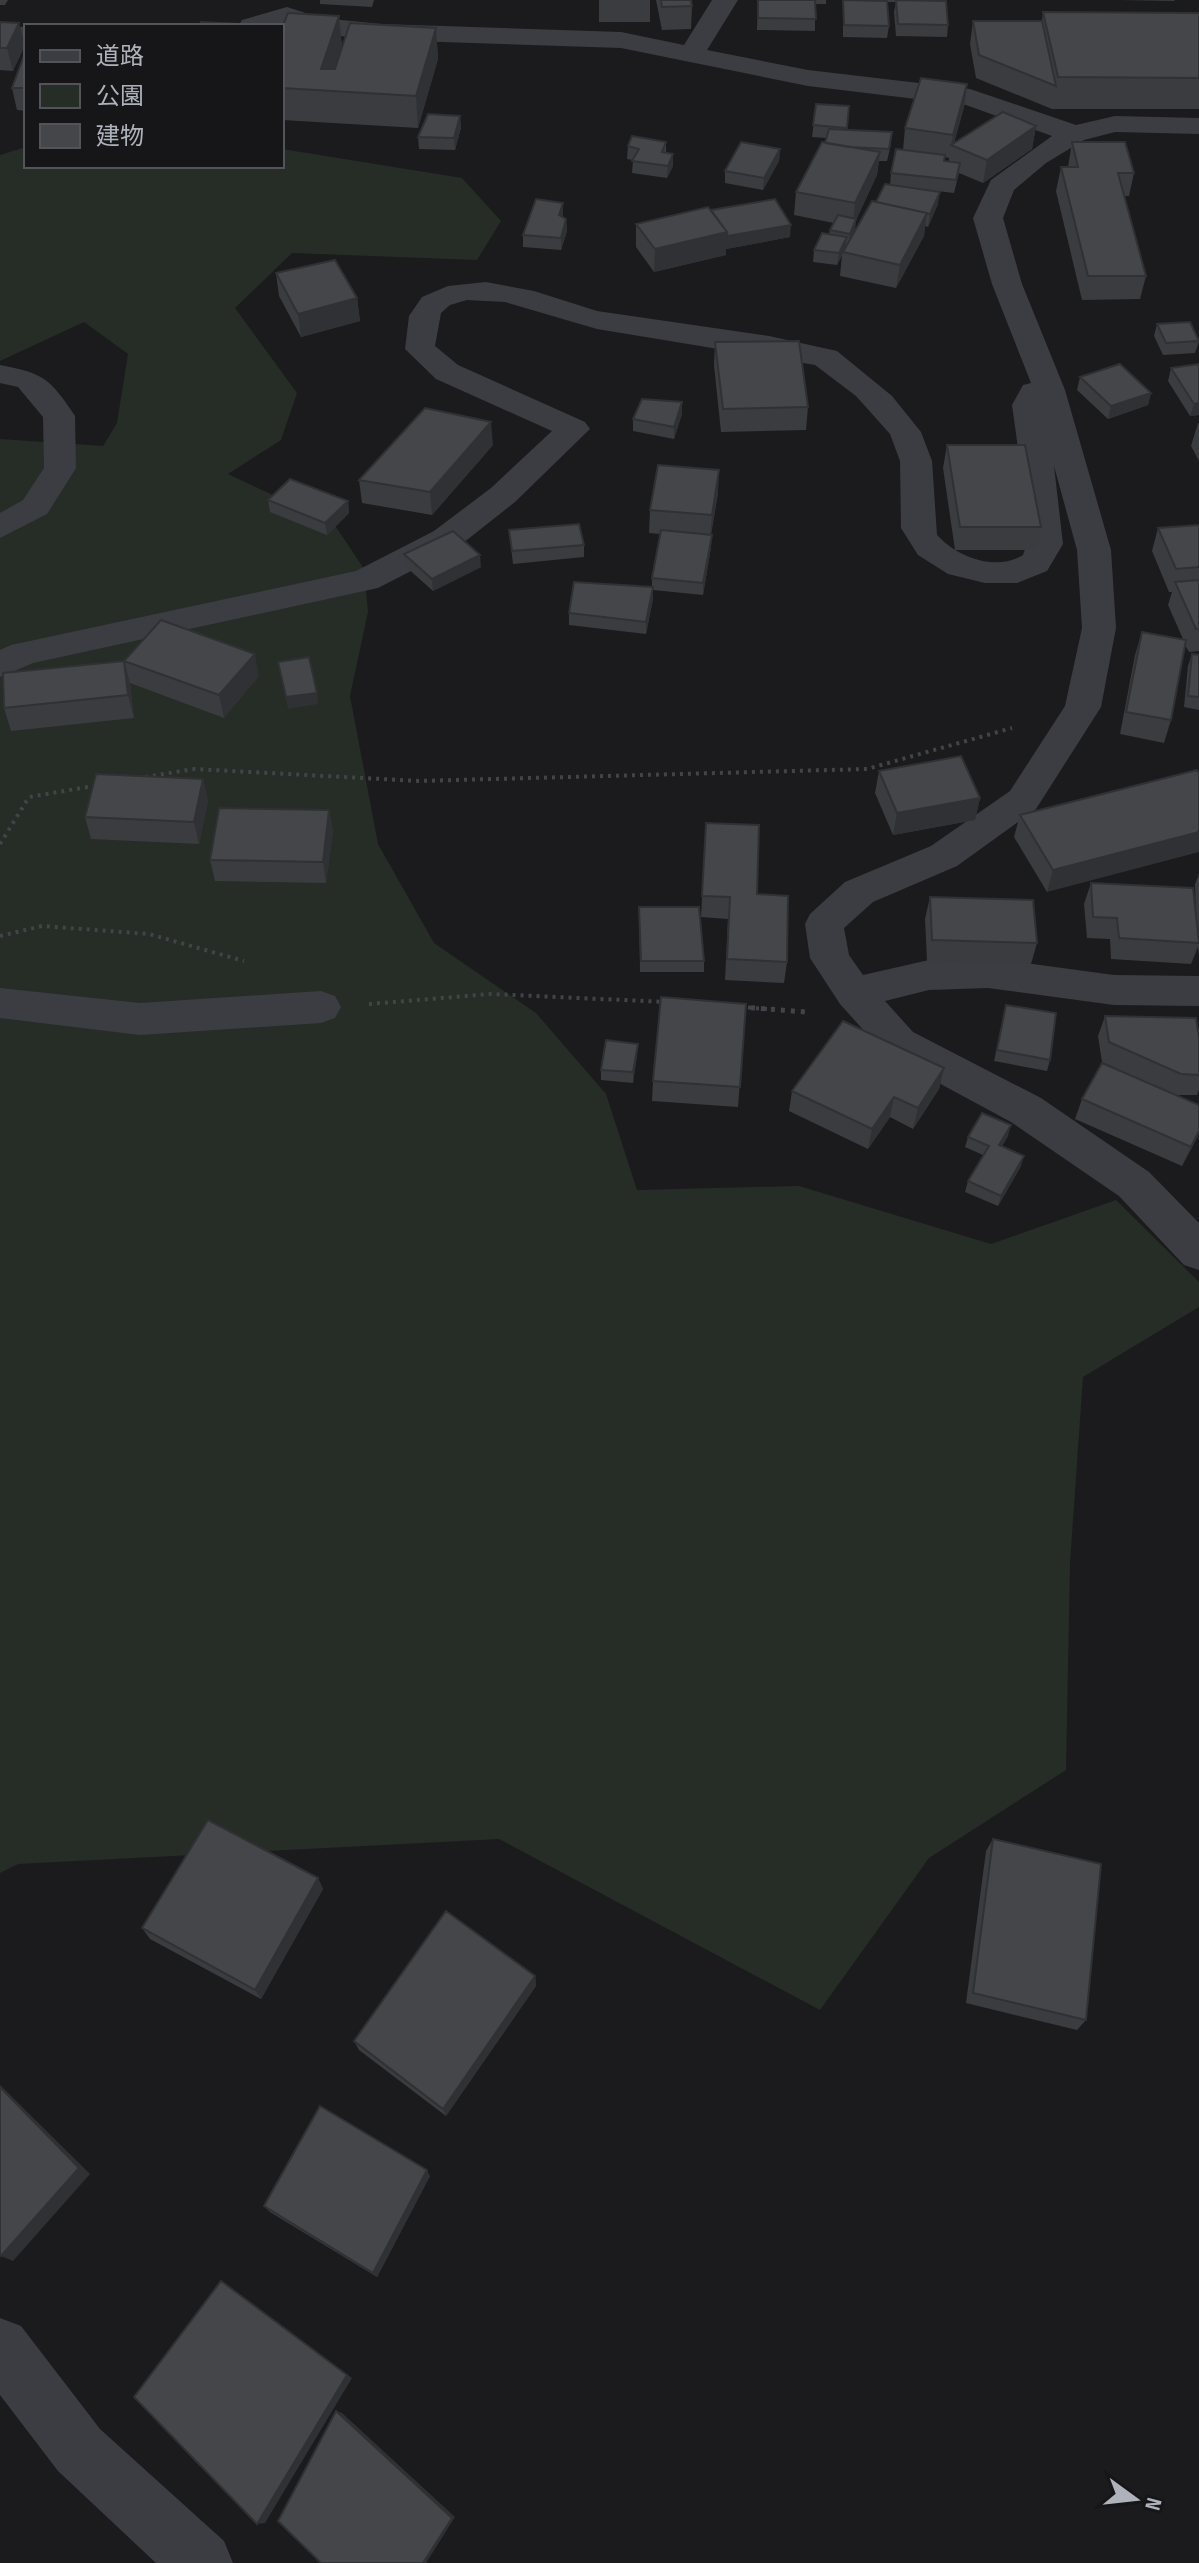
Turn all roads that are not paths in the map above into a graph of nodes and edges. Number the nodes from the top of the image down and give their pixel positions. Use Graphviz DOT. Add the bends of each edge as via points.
graph roads {
  1 [pos="725,0"];
  2 [pos="286,7"];
  3 [pos="255,24"];
  4 [pos="0,34"];
  5 [pos="24,35"];
  6 [pos="690,56"];
  7 [pos="1199,126"];
  8 [pos="1074,134"];
  9 [pos="0,374"];
  10 [pos="1049,390"];
  11 [pos="0,527"];
  12 [pos="0,665"];
  13 [pos="1199,991"];
  14 [pos="854,993"];
  15 [pos="0,1003"];
  16 [pos="321,1007"];
  17 [pos="1199,1252"];
  18 [pos="0,2347"];
  19 [pos="202,2563"];
  1 -- 6 [label="street"];
  2 -- 3 [label="street"];
  2 -- 6 [label="street" via="317,26 621,40"];
  4 -- 5 [label="street"];
  6 -- 8 [label="street" via="808,78 970,97"];
  7 -- 8 [label="street" via="1115,124"];
  8 -- 10 [label="street" via="1001,186 988,218 1007,284"];
  9 -- 11 [label="street" via="29,380 59,416 60,468 35,507"];
  10 -- 12 [label="street" via="1034,392 1028,405 1047,543 1033,566 1007,575 971,570 938,555 920,535 916,457 904,429 846,370 826,358 594,319 490,290 446,295 424,311 420,349 447,372 574,429 503,495 446,539 366,580 23,653"];
  10 -- 14 [label="street" via="1094,550 1099,628 1083,707 1023,800 944,856 859,892 824,924 830,958"];
  13 -- 14 [label="street" via="1114,990 988,973 929,975"];
  14 -- 17 [label="street" via="899,1043 1026,1110 1134,1184"];
  15 -- 16 [label="street" via="140,1019"];
  18 -- 19 [label="street" via="79,2450"];
}
